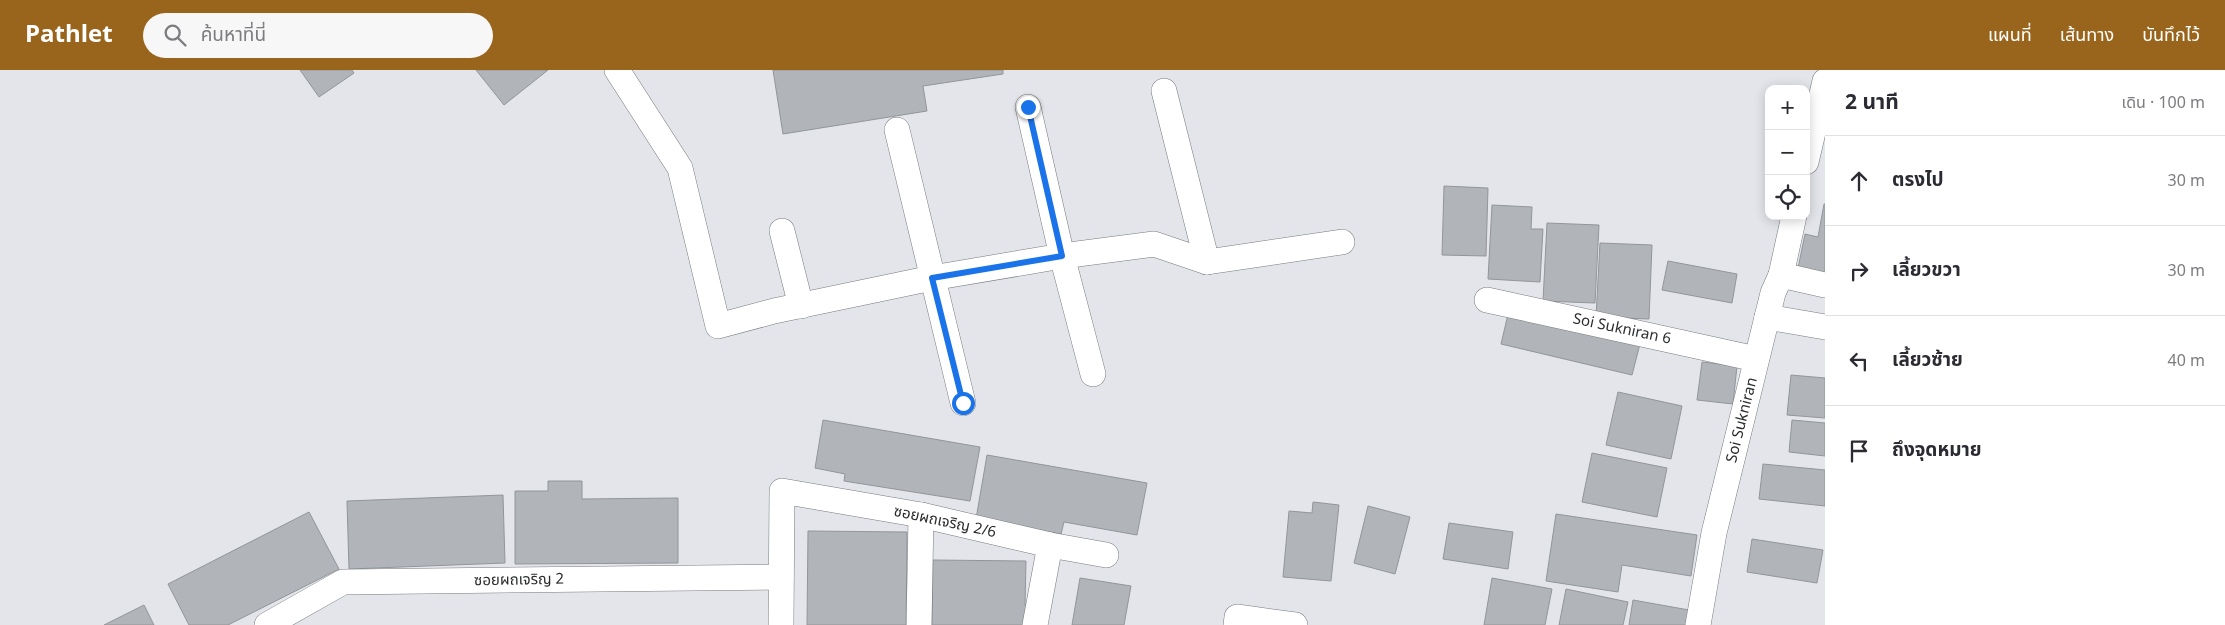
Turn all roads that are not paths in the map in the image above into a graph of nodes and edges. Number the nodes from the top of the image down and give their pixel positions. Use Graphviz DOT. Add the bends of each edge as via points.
graph roads {
  1 [pos="617,70"];
  2 [pos="1825,80"];
  3 [pos="1164,91"];
  4 [pos="1028,107"];
  5 [pos="1821,112"];
  6 [pos="897,130"];
  7 [pos="1810,149"];
  8 [pos="1793,220"];
  9 [pos="782,231"];
  10 [pos="1342,242"];
  11 [pos="1062,256"];
  12 [pos="1207,262"];
  13 [pos="1780,275"];
  14 [pos="932,278"];
  15 [pos="1825,285"];
  16 [pos="1487,300"];
  17 [pos="801,306"];
  18 [pos="1767,317"];
  19 [pos="1825,327"];
  20 [pos="1756,359"];
  21 [pos="1093,374"];
  22 [pos="963,403"];
  23 [pos="922,515"];
  24 [pos="1050,545"];
  25 [pos="1106,556"];
  26 [pos="781,576"];
  27 [pos="1237,621"];
  28 [pos="267,625"];
  29 [pos="780,625"];
  30 [pos="919,625"];
  31 [pos="1036,625"];
  32 [pos="1295,625"];
  33 [pos="1698,625"];
  1 -- 17 [label="street" via="680,168 718,326"];
  2 -- 5 [label="street"];
  3 -- 12 [label="street"];
  4 -- 11 [label="street"];
  5 -- 7 [label="street"];
  6 -- 14 [label="street"];
  8 -- 13 [label="street, Soi Sukniran"];
  9 -- 17 [label="street"];
  10 -- 12 [label="street"];
  11 -- 12 [label="street" via="1154,244"];
  11 -- 14 [label="street"];
  11 -- 21 [label="street"];
  13 -- 15 [label="street"];
  13 -- 18 [label="street, Soi Sukniran"];
  14 -- 17 [label="street"];
  14 -- 22 [label="street"];
  16 -- 20 [label="street, Soi Sukniran 6"];
  18 -- 19 [label="street"];
  18 -- 20 [label="street, Soi Sukniran"];
  20 -- 33 [label="street, Soi Sukniran" via="1714,534"];
  23 -- 24 [label="street, ซอยผถเจริญ 2/6"];
  23 -- 26 [label="street, ซอยผถเจริญ 2/6" via="782,491"];
  23 -- 30 [label="street"];
  24 -- 25 [label="street, ซอยผถเจริญ 2/6"];
  24 -- 31 [label="street"];
  26 -- 28 [label="street, ซอยผถเจริญ 2" via="343,582"];
  26 -- 29 [label="street"];
  27 -- 32 [label="street"];
}
